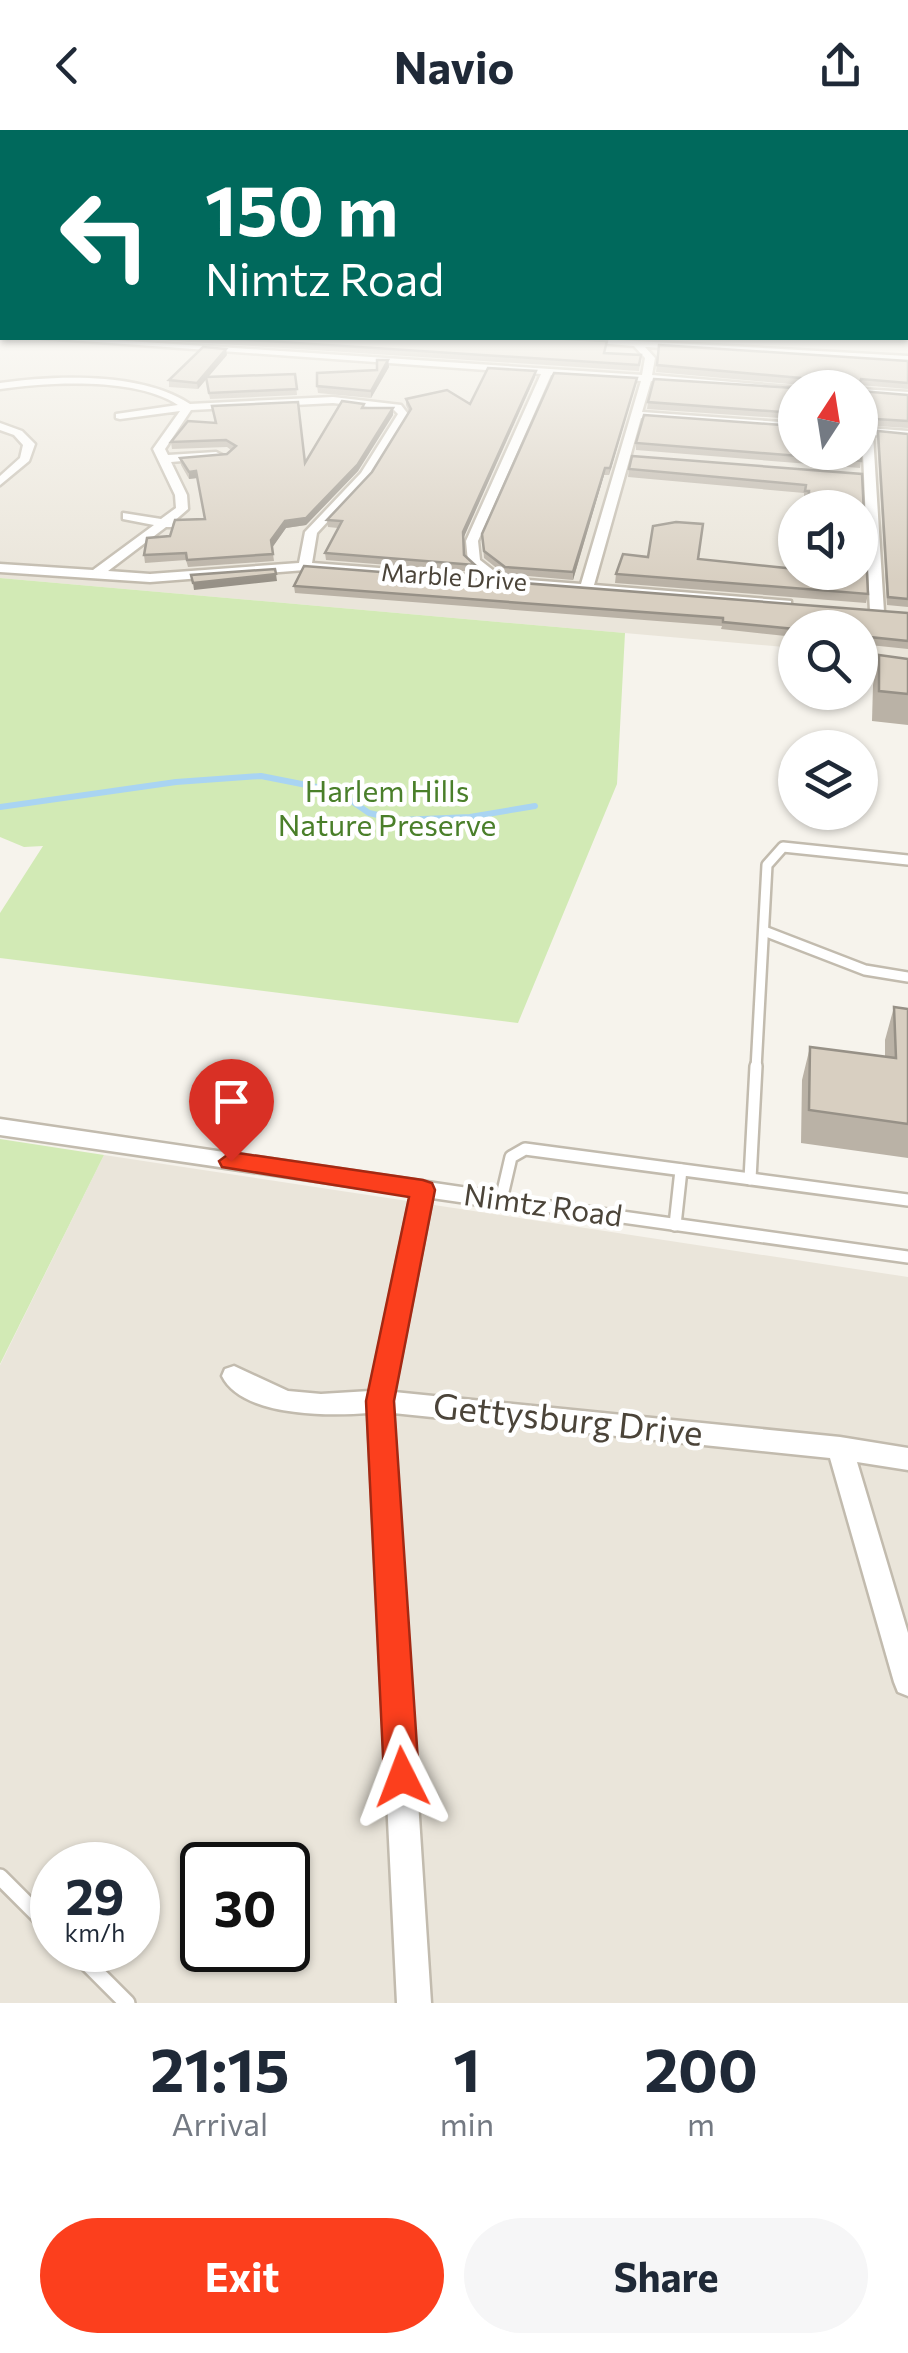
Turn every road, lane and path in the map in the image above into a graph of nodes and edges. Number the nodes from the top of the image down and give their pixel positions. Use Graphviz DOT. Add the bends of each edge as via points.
graph roads {
  1 [pos="177,408"];
  2 [pos="187,408"];
  3 [pos="398,408"];
  4 [pos="532,408"];
  5 [pos="638,408"];
  6 [pos="636,415"];
  7 [pos="120,416"];
  8 [pos="778,425"];
  9 [pos="0,426"];
  10 [pos="878,431"];
  11 [pos="908,434"];
  12 [pos="228,454"];
  13 [pos="624,456"];
  14 [pos="643,457"];
  15 [pos="163,459"];
  16 [pos="867,470"];
  17 [pos="850,474"];
  18 [pos="868,476"];
  19 [pos="0,482"];
  20 [pos="127,516"];
  21 [pos="168,524"];
  22 [pos="305,566"];
  23 [pos="0,568"];
  24 [pos="94,576"];
  25 [pos="499,580"];
  26 [pos="588,586"];
  27 [pos="800,605"];
  28 [pos="877,610"];
  29 [pos="878,612"];
  30 [pos="892,613"];
  31 [pos="908,860"];
  32 [pos="764,931"];
  33 [pos="908,977"];
  34 [pos="0,1126"];
  35 [pos="681,1170"];
  36 [pos="750,1179"];
  37 [pos="423,1190"];
  38 [pos="501,1200"];
  39 [pos="908,1200"];
  40 [pos="676,1225"];
  41 [pos="908,1257"];
  42 [pos="234,1376"];
  43 [pos="380,1401"];
  44 [pos="840,1448"];
  45 [pos="908,1459"];
  46 [pos="908,1682"];
  47 [pos="0,1878"];
  48 [pos="30,1907"];
  49 [pos="96,1972"];
  50 [pos="128,2003"];
  51 [pos="414,2003"];
  1 -- 7 [label="street"];
  2 -- 15 [label="street" via="158,449"];
  3 -- 22 [label="street" via="398,428 365,476 311,532"];
  4 -- 25 [label="street" via="472,541 474,562"];
  5 -- 6 [label="street"];
  6 -- 8 [label="street"];
  6 -- 13 [label="street"];
  9 -- 19 [label="street" via="29,444 25,459"];
  10 -- 11 [label="street"];
  12 -- 15 [label="street"];
  13 -- 14 [label="street"];
  13 -- 26 [label="street"];
  15 -- 21 [label="street" via="181,495 182,509"];
  16 -- 18 [label="street"];
  17 -- 18 [label="street"];
  18 -- 28 [label="street"];
  20 -- 21 [label="street"];
  21 -- 24 [label="street"];
  22 -- 24 [label="street, Marble Drive"];
  22 -- 25 [label="street, Marble Drive"];
  23 -- 24 [label="street, Marble Drive"];
  25 -- 26 [label="street, Marble Drive"];
  26 -- 27 [label="street, Marble Drive"];
  29 -- 30 [label="street"];
  31 -- 32 [label="lane" via="783,847 767,865"];
  32 -- 33 [label="lane" via="865,970"];
  32 -- 36 [label="lane"];
  34 -- 37 [label="street, Nimtz Road"];
  35 -- 36 [label="lane"];
  35 -- 38 [label="lane" via="525,1149 511,1157"];
  35 -- 40 [label="lane"];
  36 -- 39 [label="lane"];
  37 -- 38 [label="street, Nimtz Road"];
  37 -- 43 [label="street"];
  38 -- 40 [label="lane, Nimtz Road"];
  40 -- 41 [label="lane, Nimtz Road"];
  42 -- 43 [label="street, Gettysburg Drive" via="286,1404"];
  43 -- 44 [label="street, Gettysburg Drive"];
  43 -- 51 [label="street"];
  44 -- 45 [label="street, Gettysburg Drive"];
  44 -- 46 [label="street"];
  47 -- 48 [label="lane"];
  49 -- 50 [label="lane"];
}
